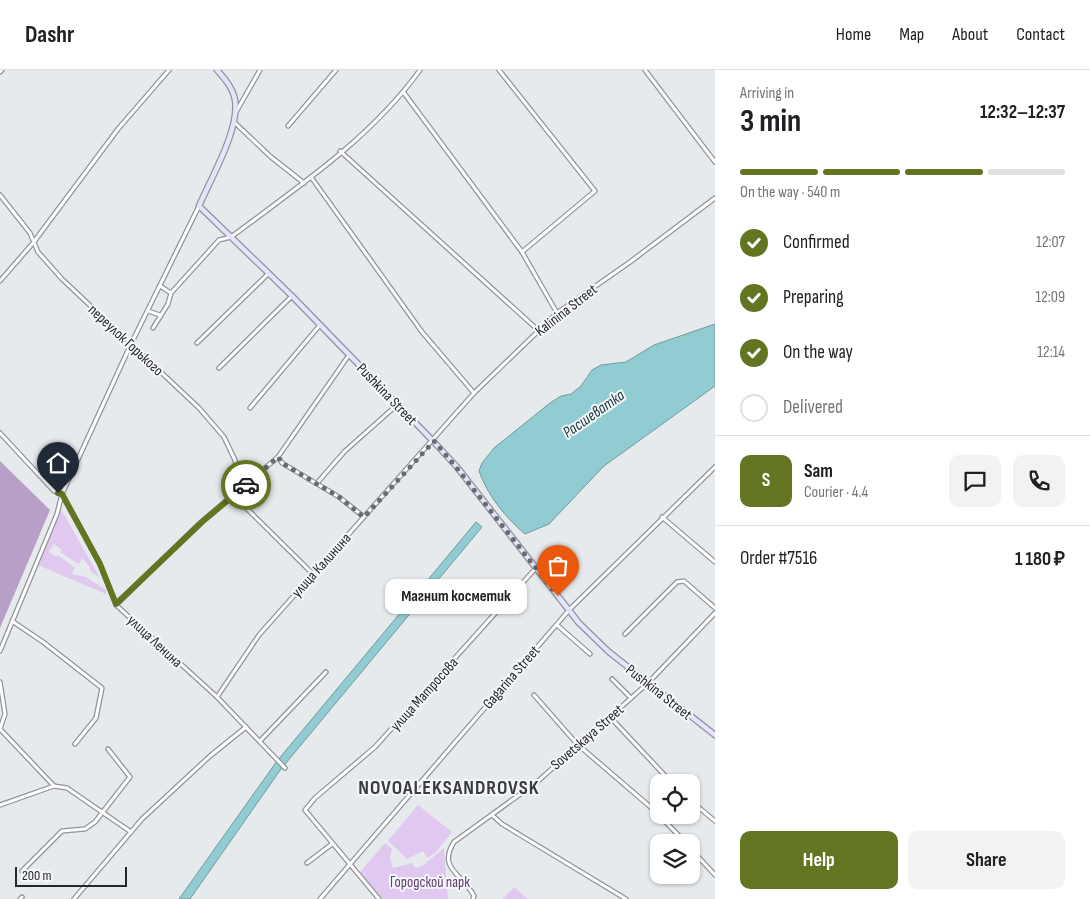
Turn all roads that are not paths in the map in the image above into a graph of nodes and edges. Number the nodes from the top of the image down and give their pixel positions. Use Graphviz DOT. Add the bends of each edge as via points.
graph roads {
  1 [pos="170,70"];
  2 [pos="217,70"];
  3 [pos="260,70"];
  4 [pos="336,70"];
  5 [pos="420,70"];
  6 [pos="499,70"];
  7 [pos="645,70"];
  8 [pos="404,93"];
  9 [pos="236,112"];
  10 [pos="234,122"];
  11 [pos="288,126"];
  12 [pos="340,151"];
  13 [pos="715,162"];
  14 [pos="310,177"];
  15 [pos="304,183"];
  16 [pos="0,195"];
  17 [pos="715,198"];
  18 [pos="199,206"];
  19 [pos="231,237"];
  20 [pos="33,243"];
  21 [pos="522,252"];
  22 [pos="269,273"];
  23 [pos="0,281"];
  24 [pos="160,286"];
  25 [pos="171,293"];
  26 [pos="292,296"];
  27 [pos="148,312"];
  28 [pos="557,313"];
  29 [pos="160,315"];
  30 [pos="320,325"];
  31 [pos="153,328"];
  32 [pos="538,330"];
  33 [pos="197,343"];
  34 [pos="131,344"];
  35 [pos="349,355"];
  36 [pos="219,368"];
  37 [pos="474,393"];
  38 [pos="398,404"];
  39 [pos="250,408"];
  40 [pos="0,433"];
  41 [pos="434,441"];
  42 [pos="278,457"];
  43 [pos="715,467"];
  44 [pos="317,483"];
  45 [pos="240,490"];
  46 [pos="62,494"];
  47 [pos="234,496"];
  48 [pos="364,517"];
  49 [pos="662,517"];
  50 [pos="715,562"];
  51 [pos="535,569"];
  52 [pos="313,574"];
  53 [pos="116,604"];
  54 [pos="715,608"];
  55 [pos="570,610"];
  56 [pos="715,613"];
  57 [pos="12,621"];
  58 [pos="556,625"];
  59 [pos="626,634"];
  60 [pos="0,651"];
  61 [pos="590,654"];
  62 [pos="326,672"];
  63 [pos="612,680"];
  64 [pos="0,682"];
  65 [pos="648,683"];
  66 [pos="534,695"];
  67 [pos="217,697"];
  68 [pos="632,698"];
  69 [pos="610,717"];
  70 [pos="246,727"];
  71 [pos="0,730"];
  72 [pos="715,735"];
  73 [pos="260,741"];
  74 [pos="74,744"];
  75 [pos="577,744"];
  76 [pos="108,749"];
  77 [pos="285,768"];
  78 [pos="663,774"];
  79 [pos="54,786"];
  80 [pos="0,805"];
  81 [pos="700,808"];
  82 [pos="103,811"];
  83 [pos="492,815"];
  84 [pos="715,821"];
  85 [pos="131,832"];
  86 [pos="677,834"];
  87 [pos="332,844"];
  88 [pos="700,859"];
  89 [pos="307,863"];
  90 [pos="350,863"];
  91 [pos="22,871"];
  92 [pos="715,875"];
  93 [pos="74,899"];
  94 [pos="320,899"];
  95 [pos="379,899"];
  96 [pos="473,899"];
  97 [pos="626,899"];
  1 -- 20 [label="street" via="118,128"];
  2 -- 9 [label="main road" via="232,90"];
  3 -- 9 [label="street"];
  4 -- 11 [label="street"];
  5 -- 8 [label="street"];
  6 -- 21 [label="street" via="595,191"];
  7 -- 13 [label="street"];
  8 -- 12 [label="street" via="385,114"];
  8 -- 21 [label="street"];
  9 -- 10 [label="main road"];
  10 -- 15 [label="street" via="271,158"];
  10 -- 18 [label="main road"];
  12 -- 14 [label="street"];
  12 -- 32 [label="street"];
  14 -- 15 [label="street"];
  14 -- 37 [label="street" via="422,332"];
  15 -- 19 [label="street"];
  16 -- 20 [label="street, переулок Горького" via="30,232"];
  17 -- 28 [label="street, Kalinina Street"];
  18 -- 19 [label="main road, Pushkina Street"];
  18 -- 24 [label="street"];
  19 -- 22 [label="main road, Pushkina Street"];
  19 -- 25 [label="street" via="219,240"];
  20 -- 23 [label="street"];
  20 -- 34 [label="street, переулок Горького" via="62,279"];
  21 -- 28 [label="street"];
  22 -- 26 [label="main road, Pushkina Street"];
  22 -- 33 [label="street"];
  24 -- 25 [label="street"];
  24 -- 27 [label="street"];
  25 -- 29 [label="street"];
  26 -- 30 [label="main road, Pushkina Street"];
  26 -- 36 [label="street"];
  27 -- 29 [label="street"];
  27 -- 34 [label="street"];
  28 -- 32 [label="street, Kalinina Street"];
  29 -- 31 [label="street"];
  30 -- 35 [label="main road, Pushkina Street"];
  30 -- 39 [label="street"];
  32 -- 37 [label="street, Kalinina Street"];
  34 -- 45 [label="street, переулок Горького" via="199,408 224,437 235,460"];
  34 -- 46 [label="street"];
  35 -- 38 [label="main road, Pushkina Street"];
  35 -- 42 [label="street"];
  37 -- 41 [label="street, Kalinina Street"];
  38 -- 41 [label="main road, Pushkina Street"];
  38 -- 44 [label="street" via="345,451"];
  40 -- 46 [label="street, улица Ленина" via="54,492"];
  41 -- 48 [label="street, улица Калинина"];
  41 -- 51 [label="main road, Pushkina Street"];
  42 -- 44 [label="street" via="282,463"];
  42 -- 45 [label="street"];
  43 -- 49 [label="street, Gagarina Street"];
  44 -- 48 [label="street"];
  45 -- 47 [label="street"];
  46 -- 53 [label="street, улица Ленина" via="100,564"];
  46 -- 57 [label="street" via="57,514"];
  47 -- 52 [label="street"];
  47 -- 53 [label="street" via="195,528"];
  48 -- 52 [label="street, улица Калинина"];
  49 -- 50 [label="street"];
  49 -- 55 [label="street, Gagarina Street"];
  51 -- 55 [label="main road, Pushkina Street"];
  51 -- 87 [label="street, улица Матросова" via="375,747 305,810"];
  52 -- 67 [label="street, улица Калинина" via="259,635"];
  53 -- 67 [label="street, улица Ленина"];
  54 -- 59 [label="street" via="694,587 684,581 677,582"];
  55 -- 58 [label="street, Gagarina Street"];
  55 -- 65 [label="main road, Pushkina Street" via="609,652"];
  56 -- 65 [label="street, Sovetskaya Street"];
  57 -- 60 [label="street"];
  57 -- 74 [label="street" via="102,688 96,718"];
  58 -- 61 [label="street"];
  58 -- 90 [label="street, Gagarina Street"];
  62 -- 73 [label="street"];
  63 -- 68 [label="street"];
  64 -- 71 [label="street" via="5,714"];
  65 -- 68 [label="street, Sovetskaya Street"];
  65 -- 72 [label="main road, Pushkina Street"];
  66 -- 75 [label="street"];
  67 -- 70 [label="street, улица Ленина"];
  68 -- 69 [label="street, Sovetskaya Street"];
  69 -- 75 [label="street, Sovetskaya Street"];
  69 -- 78 [label="street"];
  70 -- 73 [label="street, улица Ленина"];
  70 -- 85 [label="street" via="210,756"];
  71 -- 79 [label="street"];
  73 -- 77 [label="street, улица Ленина"];
  75 -- 83 [label="street, Sovetskaya Street" via="537,782"];
  75 -- 86 [label="street"];
  76 -- 82 [label="street" via="130,777"];
  79 -- 80 [label="street"];
  79 -- 82 [label="street" via="68,788"];
  81 -- 84 [label="street"];
  82 -- 85 [label="street"];
  82 -- 91 [label="street" via="85,829 62,831"];
  83 -- 96 [label="street, Sovetskaya Street" via="462,834 448,852 449,866 470,888"];
  83 -- 97 [label="street"];
  85 -- 93 [label="street"];
  87 -- 89 [label="street"];
  87 -- 90 [label="street"];
  88 -- 92 [label="street"];
  90 -- 94 [label="street, Gagarina Street"];
  90 -- 95 [label="street"];
}
